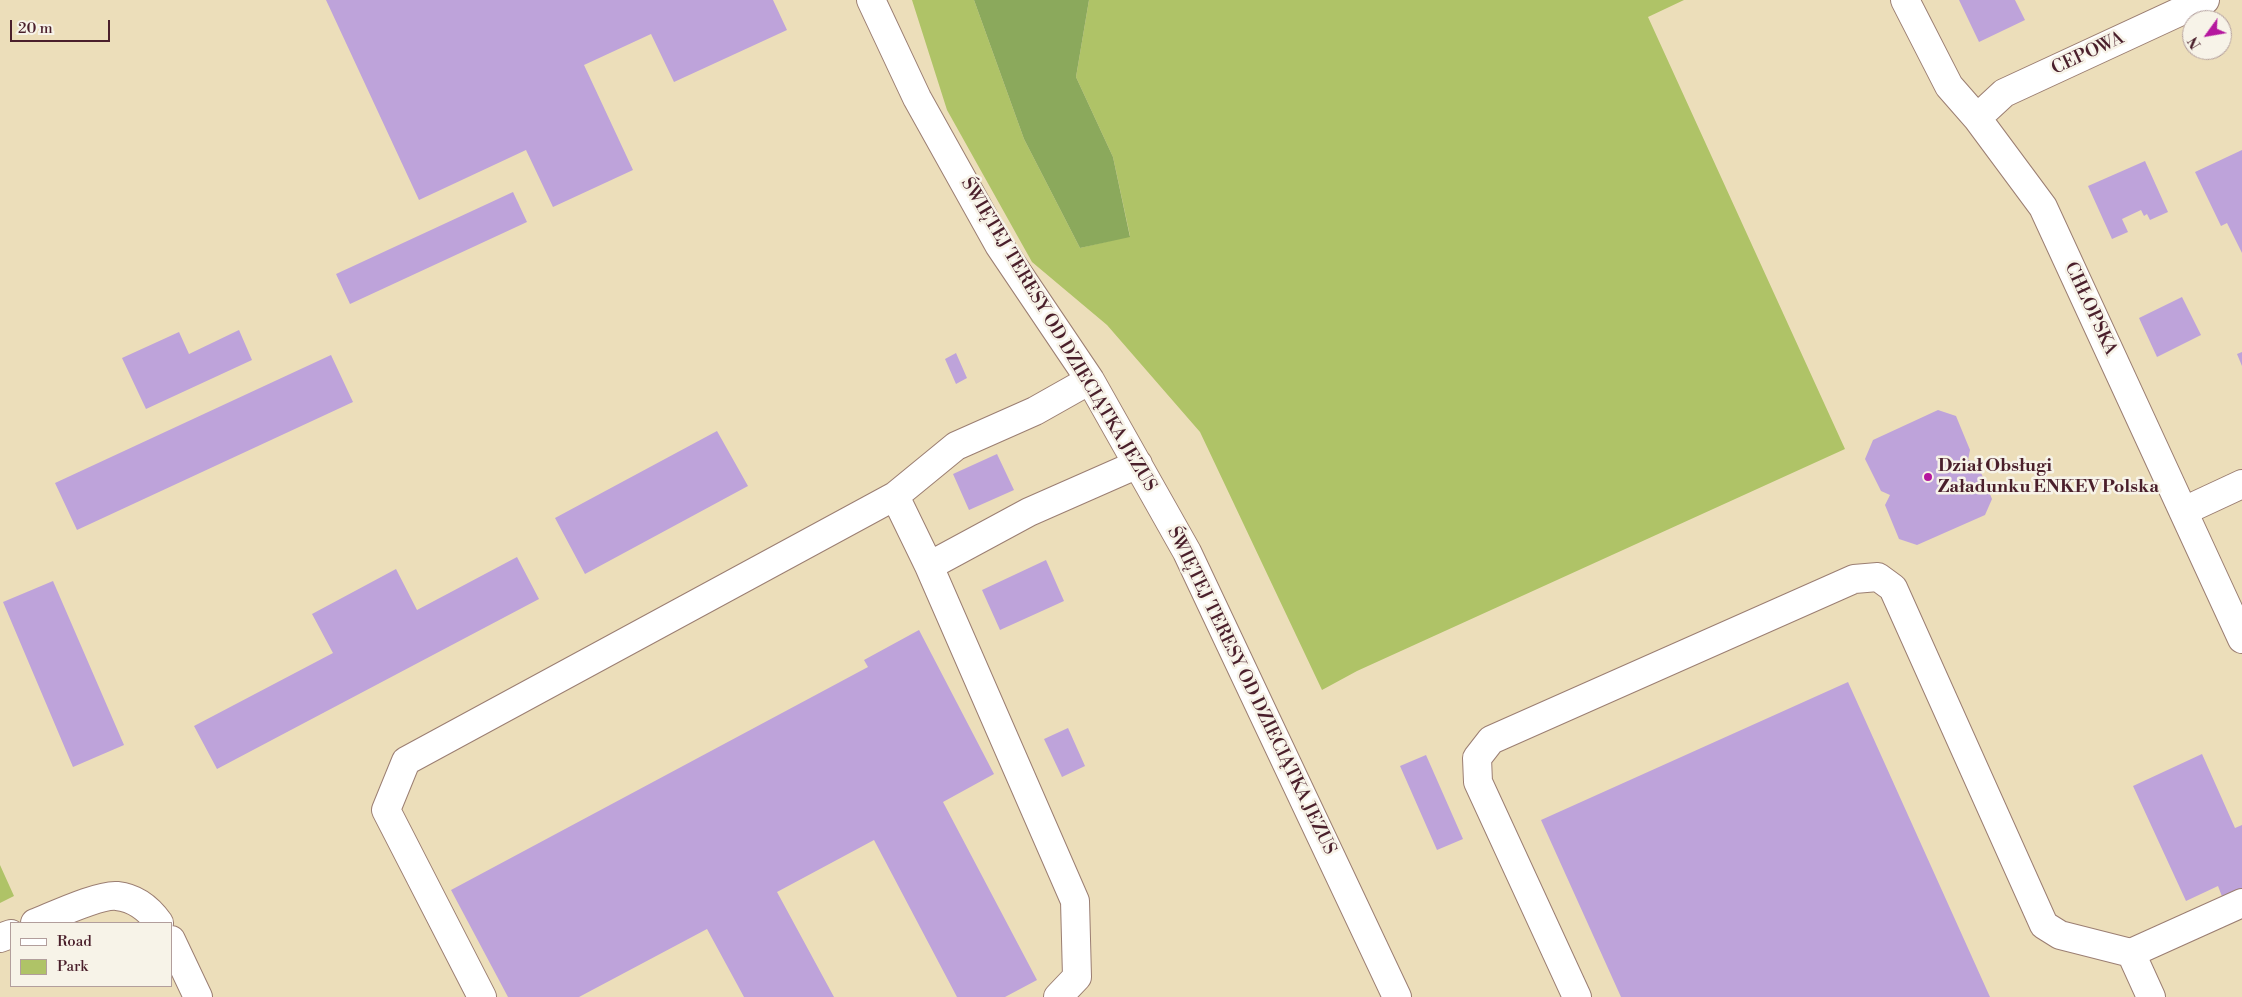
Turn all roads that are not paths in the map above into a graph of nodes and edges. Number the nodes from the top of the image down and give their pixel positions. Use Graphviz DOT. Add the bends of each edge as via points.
graph roads {
  1 [pos="871,0"];
  2 [pos="1905,0"];
  3 [pos="2205,0"];
  4 [pos="1977,118"];
  5 [pos="1090,380"];
  6 [pos="1138,464"];
  7 [pos="2242,484"];
  8 [pos="895,496"];
  9 [pos="2184,511"];
  10 [pos="929,566"];
  11 [pos="2242,639"];
  12 [pos="2242,903"];
  13 [pos="37,922"];
  14 [pos="158,922"];
  15 [pos="172,942"];
  16 [pos="2131,953"];
  17 [pos="198,997"];
  18 [pos="482,997"];
  19 [pos="1058,997"];
  20 [pos="1397,997"];
  21 [pos="1577,997"];
  22 [pos="2151,997"];
  1 -- 5 [label="street, ŚWIĘTEJ TERESY OD DZIECIĄTKA JEZUS" via="918,98 999,245"];
  2 -- 4 [label="street, CHŁOPSKA" via="1949,86"];
  3 -- 4 [label="street, CEPOWA" via="2004,93"];
  4 -- 9 [label="street, CHŁOPSKA" via="2043,207"];
  5 -- 6 [label="street, ŚWIĘTEJ TERESY OD DZIECIĄTKA JEZUS"];
  5 -- 8 [label="street" via="1035,411 956,446"];
  6 -- 10 [label="street" via="1029,512"];
  6 -- 20 [label="street, ŚWIĘTEJ TERESY OD DZIECIĄTKA JEZUS" via="1187,552"];
  7 -- 9 [label="street"];
  8 -- 10 [label="street"];
  8 -- 18 [label="street" via="406,761 386,810"];
  9 -- 11 [label="street, CHŁOPSKA"];
  10 -- 19 [label="street" via="1075,901 1077,976"];
  12 -- 16 [label="street"];
  13 -- 14 [label="street" via="79,904 116,895 140,903"];
  15 -- 17 [label="street"];
  16 -- 21 [label="street" via="2060,934 2044,925 1893,588 1878,577 1854,579 1491,740 1477,758 1478,782"];
  16 -- 22 [label="street"];
}
